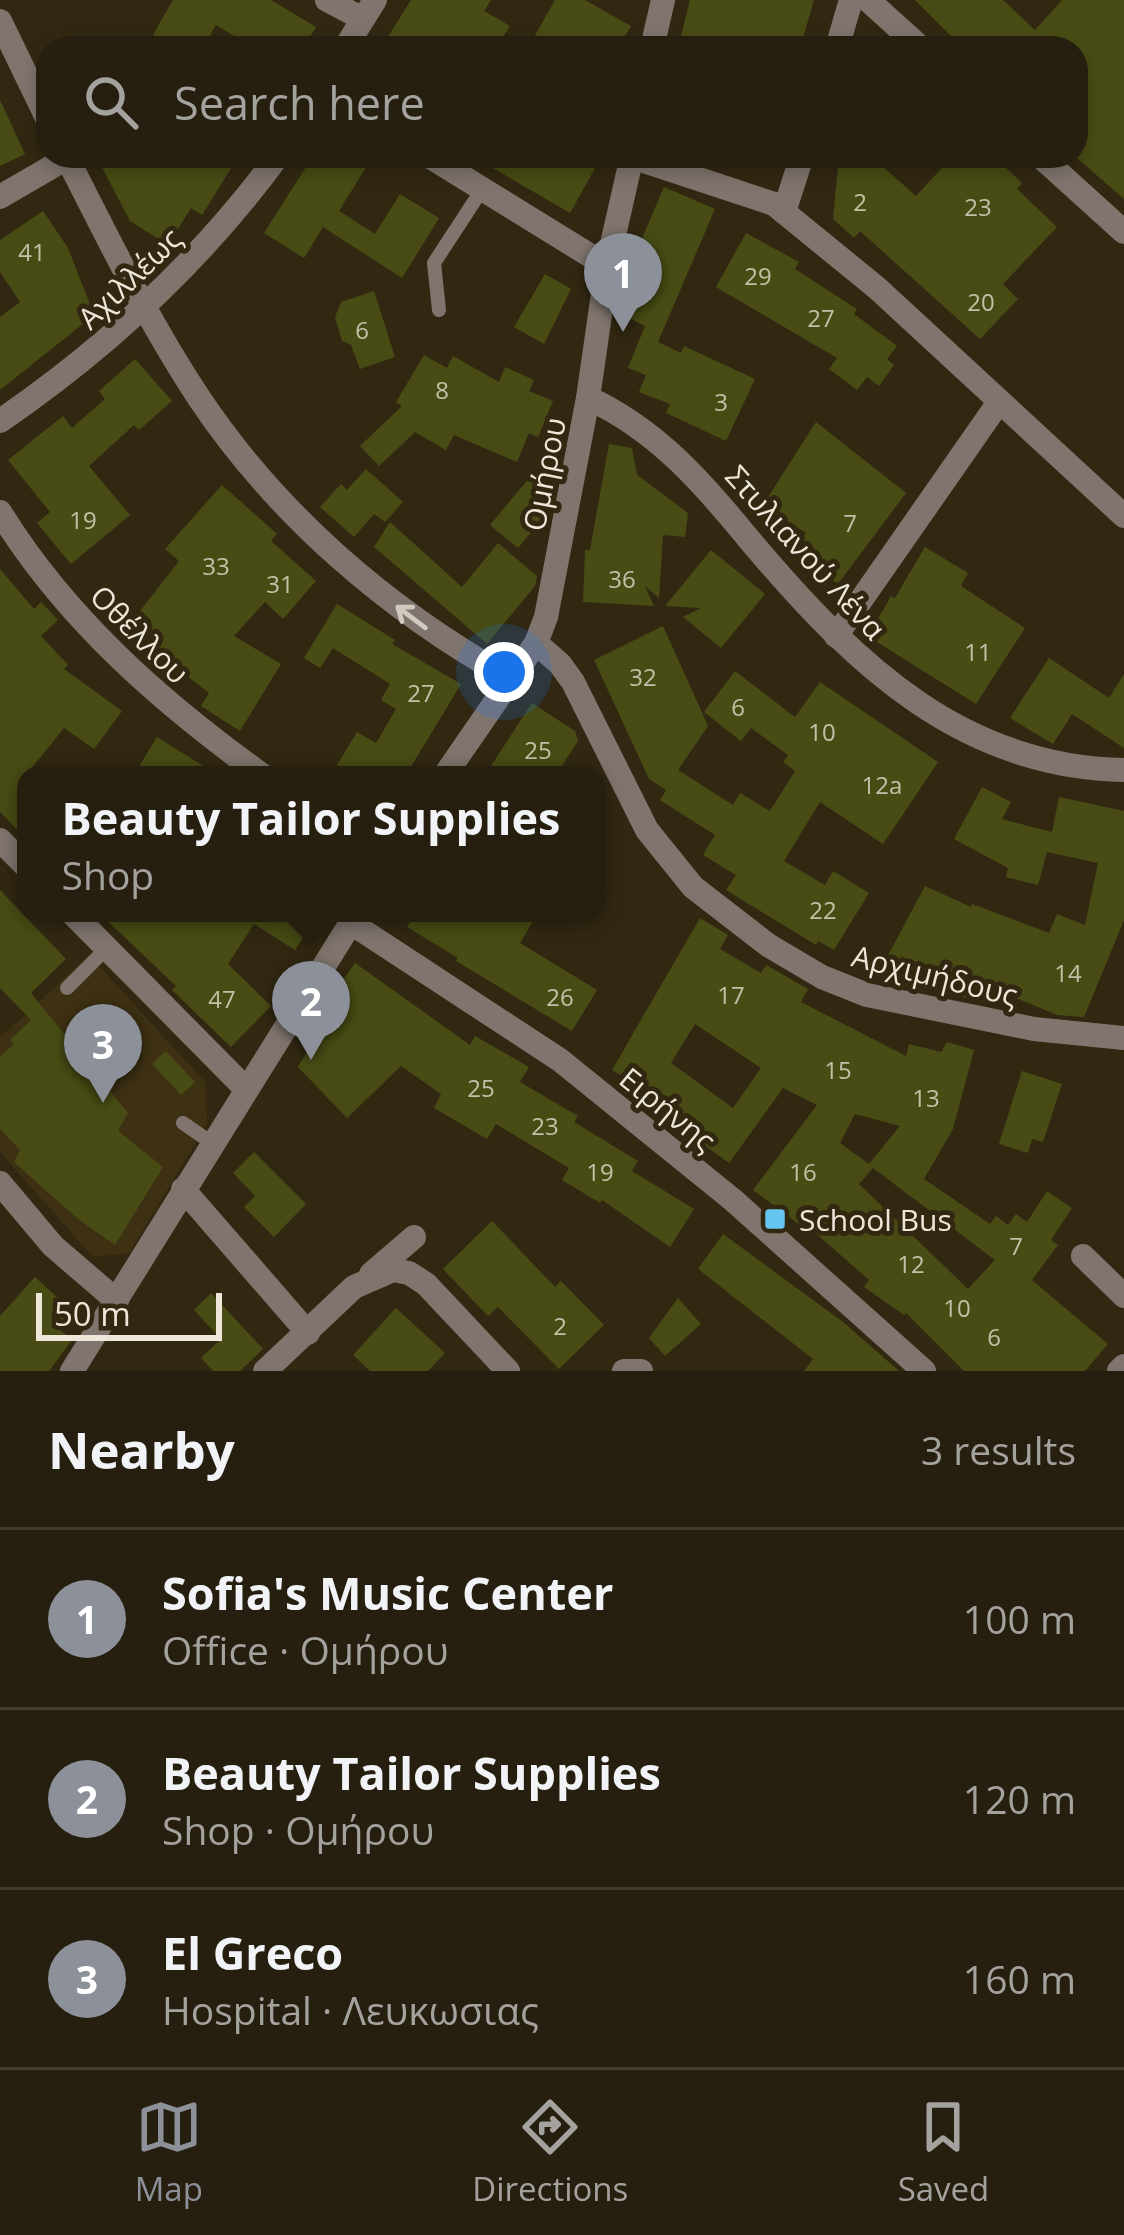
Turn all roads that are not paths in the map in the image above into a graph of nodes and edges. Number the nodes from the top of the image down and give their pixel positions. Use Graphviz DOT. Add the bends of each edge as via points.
graph roads {
  1 [pos="327,0"];
  2 [pos="663,0"];
  3 [pos="851,0"];
  4 [pos="868,0"];
  5 [pos="369,10"];
  6 [pos="0,21"];
  7 [pos="353,36"];
  8 [pos="655,36"];
  9 [pos="840,36"];
  10 [pos="908,36"];
  11 [pos="36,95"];
  12 [pos="49,168"];
  13 [pos="73,168"];
  14 [pos="268,168"];
  15 [pos="449,168"];
  16 [pos="629,168"];
  17 [pos="667,168"];
  18 [pos="798,168"];
  19 [pos="1053,168"];
  20 [pos="483,188"];
  21 [pos="0,197"];
  22 [pos="784,212"];
  23 [pos="1124,232"];
  24 [pos="607,266"];
  25 [pos="144,309"];
  26 [pos="439,310"];
  27 [pos="588,398"];
  28 [pos="999,402"];
  29 [pos="0,421"];
  30 [pos="0,512"];
  31 [pos="1123,514"];
  32 [pos="836,636"];
  33 [pos="536,643"];
  34 [pos="511,679"];
  35 [pos="250,766"];
  36 [pos="451,766"];
  37 [pos="1124,770"];
  38 [pos="81,922"];
  39 [pos="351,922"];
  40 [pos="360,922"];
  41 [pos="107,948"];
  42 [pos="68,988"];
  43 [pos="1124,1038"];
  44 [pos="246,1089"];
  45 [pos="183,1123"];
  46 [pos="212,1143"];
  47 [pos="0,1183"];
  48 [pos="182,1189"];
  49 [pos="415,1237"];
  50 [pos="1083,1256"];
  51 [pos="365,1280"];
  52 [pos="1124,1296"];
  53 [pos="116,1301"];
  54 [pos="308,1333"];
  55 [pos="72,1371"];
  56 [pos="265,1371"];
  57 [pos="508,1371"];
  58 [pos="624,1371"];
  59 [pos="641,1371"];
  60 [pos="924,1371"];
  1 -- 5 [label="street"];
  2 -- 8 [label="street"];
  3 -- 9 [label="street"];
  4 -- 10 [label="street"];
  5 -- 7 [label="street"];
  6 -- 11 [label="street"];
  12 -- 21 [label="street"];
  13 -- 25 [label="street"];
  14 -- 25 [label="street, Αχιλλέως"];
  15 -- 20 [label="street"];
  16 -- 24 [label="street, Ομήρου"];
  17 -- 22 [label="street"];
  18 -- 22 [label="street"];
  19 -- 23 [label="street"];
  20 -- 24 [label="street"];
  20 -- 26 [label="lane" via="434,263"];
  22 -- 28 [label="street"];
  24 -- 27 [label="street, Ομήρου"];
  25 -- 29 [label="street, Αχιλλέως"];
  34 -- 25 [label="street, one-way" via="410,618 258,477"];
  27 -- 32 [label="street, Στυλιανού Λένα" via="662,442"];
  27 -- 33 [label="street, Ομήρου"];
  28 -- 31 [label="street"];
  28 -- 32 [label="street"];
  30 -- 35 [label="street, Οθέλλου" via="115,654"];
  32 -- 37 [label="street, Στυλιανού Λένα" via="956,728 1030,757"];
  33 -- 34 [label="street, Ομήρου"];
  33 -- 43 [label="street, Αρχιμήδους" via="573,682 647,830 693,887 768,945 867,995"];
  34 -- 36 [label="street, Ομήρου"];
  38 -- 41 [label="street"];
  39 -- 44 [label="street"];
  40 -- 60 [label="street, Ειρήνης" via="560,1060 734,1200"];
  41 -- 42 [label="lane"];
  41 -- 44 [label="street"];
  44 -- 46 [label="street"];
  45 -- 46 [label="lane"];
  46 -- 48 [label="street"];
  47 -- 53 [label="street" via="53,1246"];
  48 -- 53 [label="street"];
  48 -- 54 [label="street"];
  49 -- 51 [label="street"];
  50 -- 52 [label="street"];
  51 -- 54 [label="street"];
  51 -- 57 [label="street" via="393,1270 426,1284"];
  53 -- 55 [label="street"];
  54 -- 56 [label="street"];
  58 -- 59 [label="street"];
}
